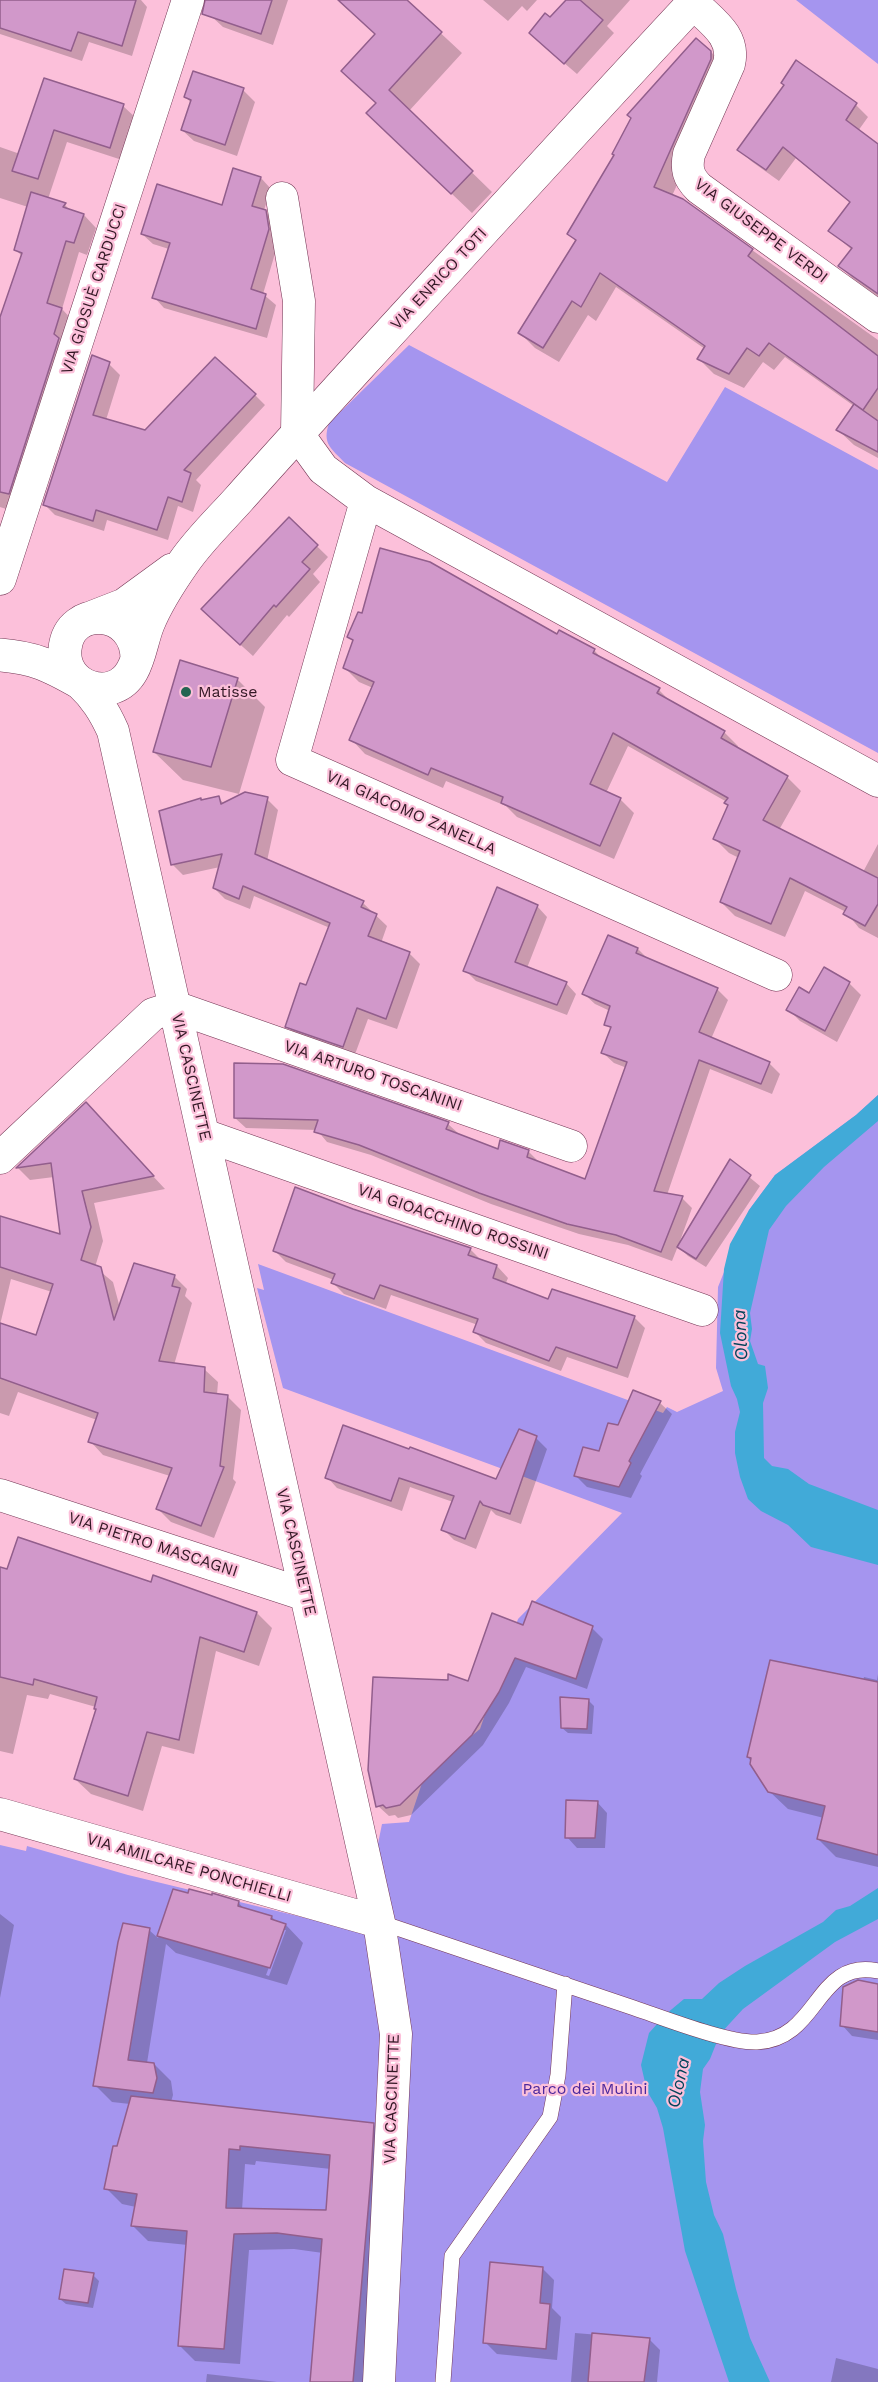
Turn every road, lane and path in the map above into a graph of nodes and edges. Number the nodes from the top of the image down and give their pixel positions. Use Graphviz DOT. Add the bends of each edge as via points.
graph roads {
  1 [pos="188,0"];
  2 [pos="694,2"];
  3 [pos="282,198"];
  4 [pos="878,317"];
  5 [pos="297,433"];
  6 [pos="366,501"];
  7 [pos="185,560"];
  8 [pos="0,579"];
  9 [pos="83,622"];
  10 [pos="0,647"];
  11 [pos="0,655"];
  12 [pos="135,665"];
  13 [pos="79,682"];
  14 [pos="113,731"];
  15 [pos="878,781"];
  16 [pos="777,975"];
  17 [pos="175,1007"];
  18 [pos="204,1135"];
  19 [pos="571,1146"];
  20 [pos="0,1158"];
  21 [pos="702,1310"];
  22 [pos="0,1495"];
  23 [pos="306,1595"];
  24 [pos="0,1814"];
  25 [pos="379,1922"];
  26 [pos="878,1971"];
  27 [pos="565,1984"];
  28 [pos="379,2382"];
  29 [pos="443,2382"];
  1 -- 8 [label="street, VIA GIOSUÈ CARDUCCI"];
  2 -- 4 [label="street, VIA GIUSEPPE VERDI" via="723,32 732,53 689,153 690,178"];
  2 -- 5 [label="street, VIA ENRICO TOTI"];
  3 -- 5 [label="street" via="299,301"];
  5 -- 6 [label="street" via="323,469"];
  5 -- 7 [label="street, VIA ENRICO TOTI"];
  6 -- 15 [label="street"];
  6 -- 16 [label="street, VIA GIACOMO ZANELLA" via="292,760"];
  7 -- 9 [label="street, VIA ENRICO TOTI" via="124,605"];
  7 -- 12 [label="street, VIA ENRICO TOTI" via="159,600"];
  9 -- 10 [label="street, VIA ENRICO TOTI" via="24,643"];
  9 -- 12 [label="street, VIA ENRICO TOTI" via="98,616 127,628 137,648"];
  9 -- 13 [label="street" via="66,641 64,652 66,664"];
  11 -- 13 [label="street" via="46,663"];
  12 -- 13 [label="street" via="115,687 93,689"];
  12 -- 14 [label="street, VIA CASCINETTE" via="114,708"];
  13 -- 14 [label="street, VIA CASCINETTE" via="103,708"];
  14 -- 17 [label="street, VIA CASCINETTE"];
  17 -- 18 [label="street, VIA CASCINETTE"];
  17 -- 19 [label="street, VIA ARTURO TOSCANINI"];
  17 -- 20 [label="street" via="153,1014"];
  18 -- 21 [label="street, VIA GIOACCHINO ROSSINI"];
  18 -- 23 [label="street, VIA CASCINETTE"];
  22 -- 23 [label="street, VIA PIETRO MASCAGNI"];
  23 -- 25 [label="street, VIA CASCINETTE"];
  24 -- 25 [label="street, VIA AMILCARE PONCHIELLI"];
  25 -- 27 [label="lane"];
  25 -- 28 [label="street, VIA CASCINETTE" via="396,2034"];
  26 -- 27 [label="lane" via="848,1971 835,1980 801,2022 774,2040 754,2042 672,2020"];
  27 -- 29 [label="lane" via="558,2075 550,2117 452,2256"];
}
